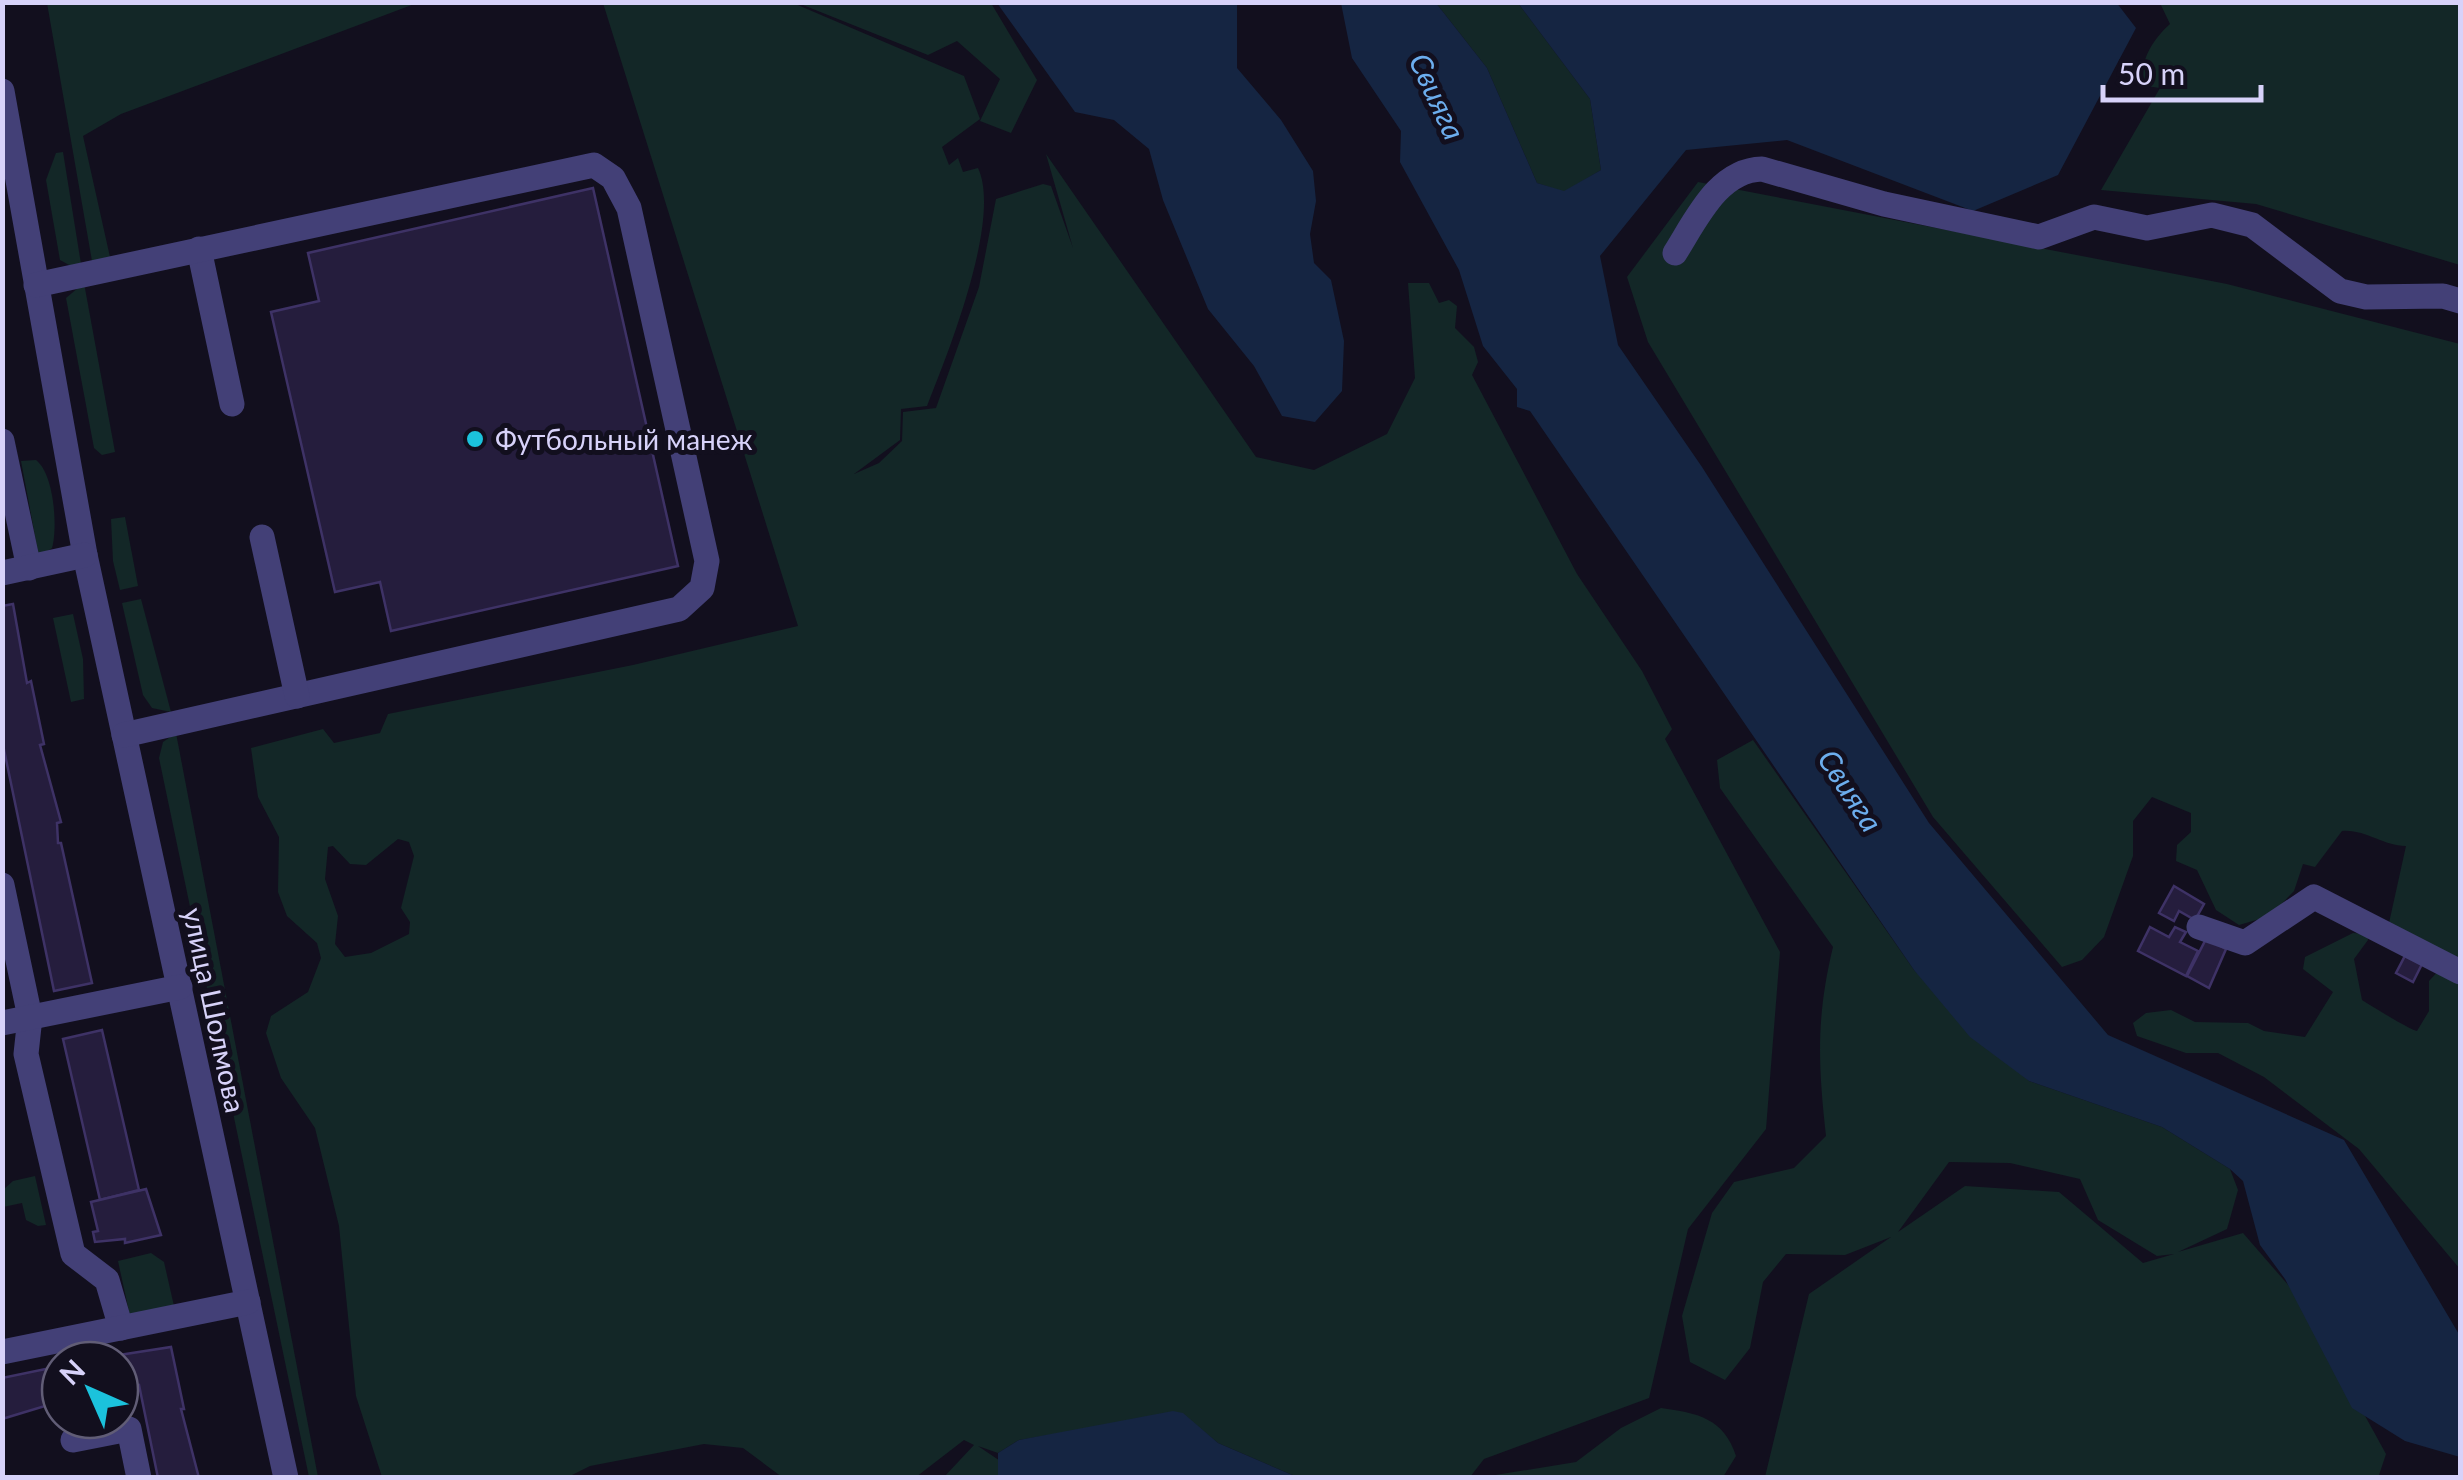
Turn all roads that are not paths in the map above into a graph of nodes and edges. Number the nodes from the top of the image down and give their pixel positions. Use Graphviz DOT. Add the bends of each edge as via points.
graph roads {
  1 [pos="2,91"];
  2 [pos="199,248"];
  3 [pos="1675,253"];
  4 [pos="36,285"];
  5 [pos="2460,301"];
  6 [pos="232,404"];
  7 [pos="2,441"];
  8 [pos="10,507"];
  9 [pos="262,538"];
  10 [pos="85,555"];
  11 [pos="29,568"];
  12 [pos="2,573"];
  13 [pos="297,696"];
  14 [pos="124,735"];
  15 [pos="2,885"];
  16 [pos="2199,927"];
  17 [pos="2460,972"];
  18 [pos="180,987"];
  19 [pos="30,1017"];
  20 [pos="2,1024"];
  21 [pos="248,1302"];
  22 [pos="121,1328"];
  23 [pos="2,1352"];
  24 [pos="131,1440"];
  25 [pos="139,1478"];
  26 [pos="286,1478"];
  1 -- 4 [label="street, улица Шолмова"];
  2 -- 4 [label="street"];
  2 -- 6 [label="street"];
  2 -- 13 [label="street" via="584,165 603,170 630,208 708,561 702,588 679,609"];
  3 -- 5 [label="street" via="1729,179 1744,169 1762,169 1884,204 2040,237 2094,217 2147,228 2212,215 2252,224 2340,291"];
  4 -- 10 [label="street, улица Шолмова"];
  7 -- 8 [label="street"];
  8 -- 11 [label="street"];
  9 -- 13 [label="street"];
  10 -- 11 [label="street"];
  10 -- 14 [label="street, улица Шолмова"];
  11 -- 12 [label="street"];
  13 -- 14 [label="street"];
  14 -- 18 [label="street, улица Шолмова"];
  15 -- 19 [label="street"];
  16 -- 17 [label="street" via="2245,944 2314,897"];
  18 -- 19 [label="street"];
  18 -- 21 [label="street, улица Шолмова"];
  19 -- 20 [label="street"];
  19 -- 22 [label="street" via="26,1054 72,1254 107,1280"];
  21 -- 22 [label="street"];
  21 -- 26 [label="street, улица Шолмова"];
  22 -- 23 [label="street"];
  24 -- 25 [label="street"];
}
